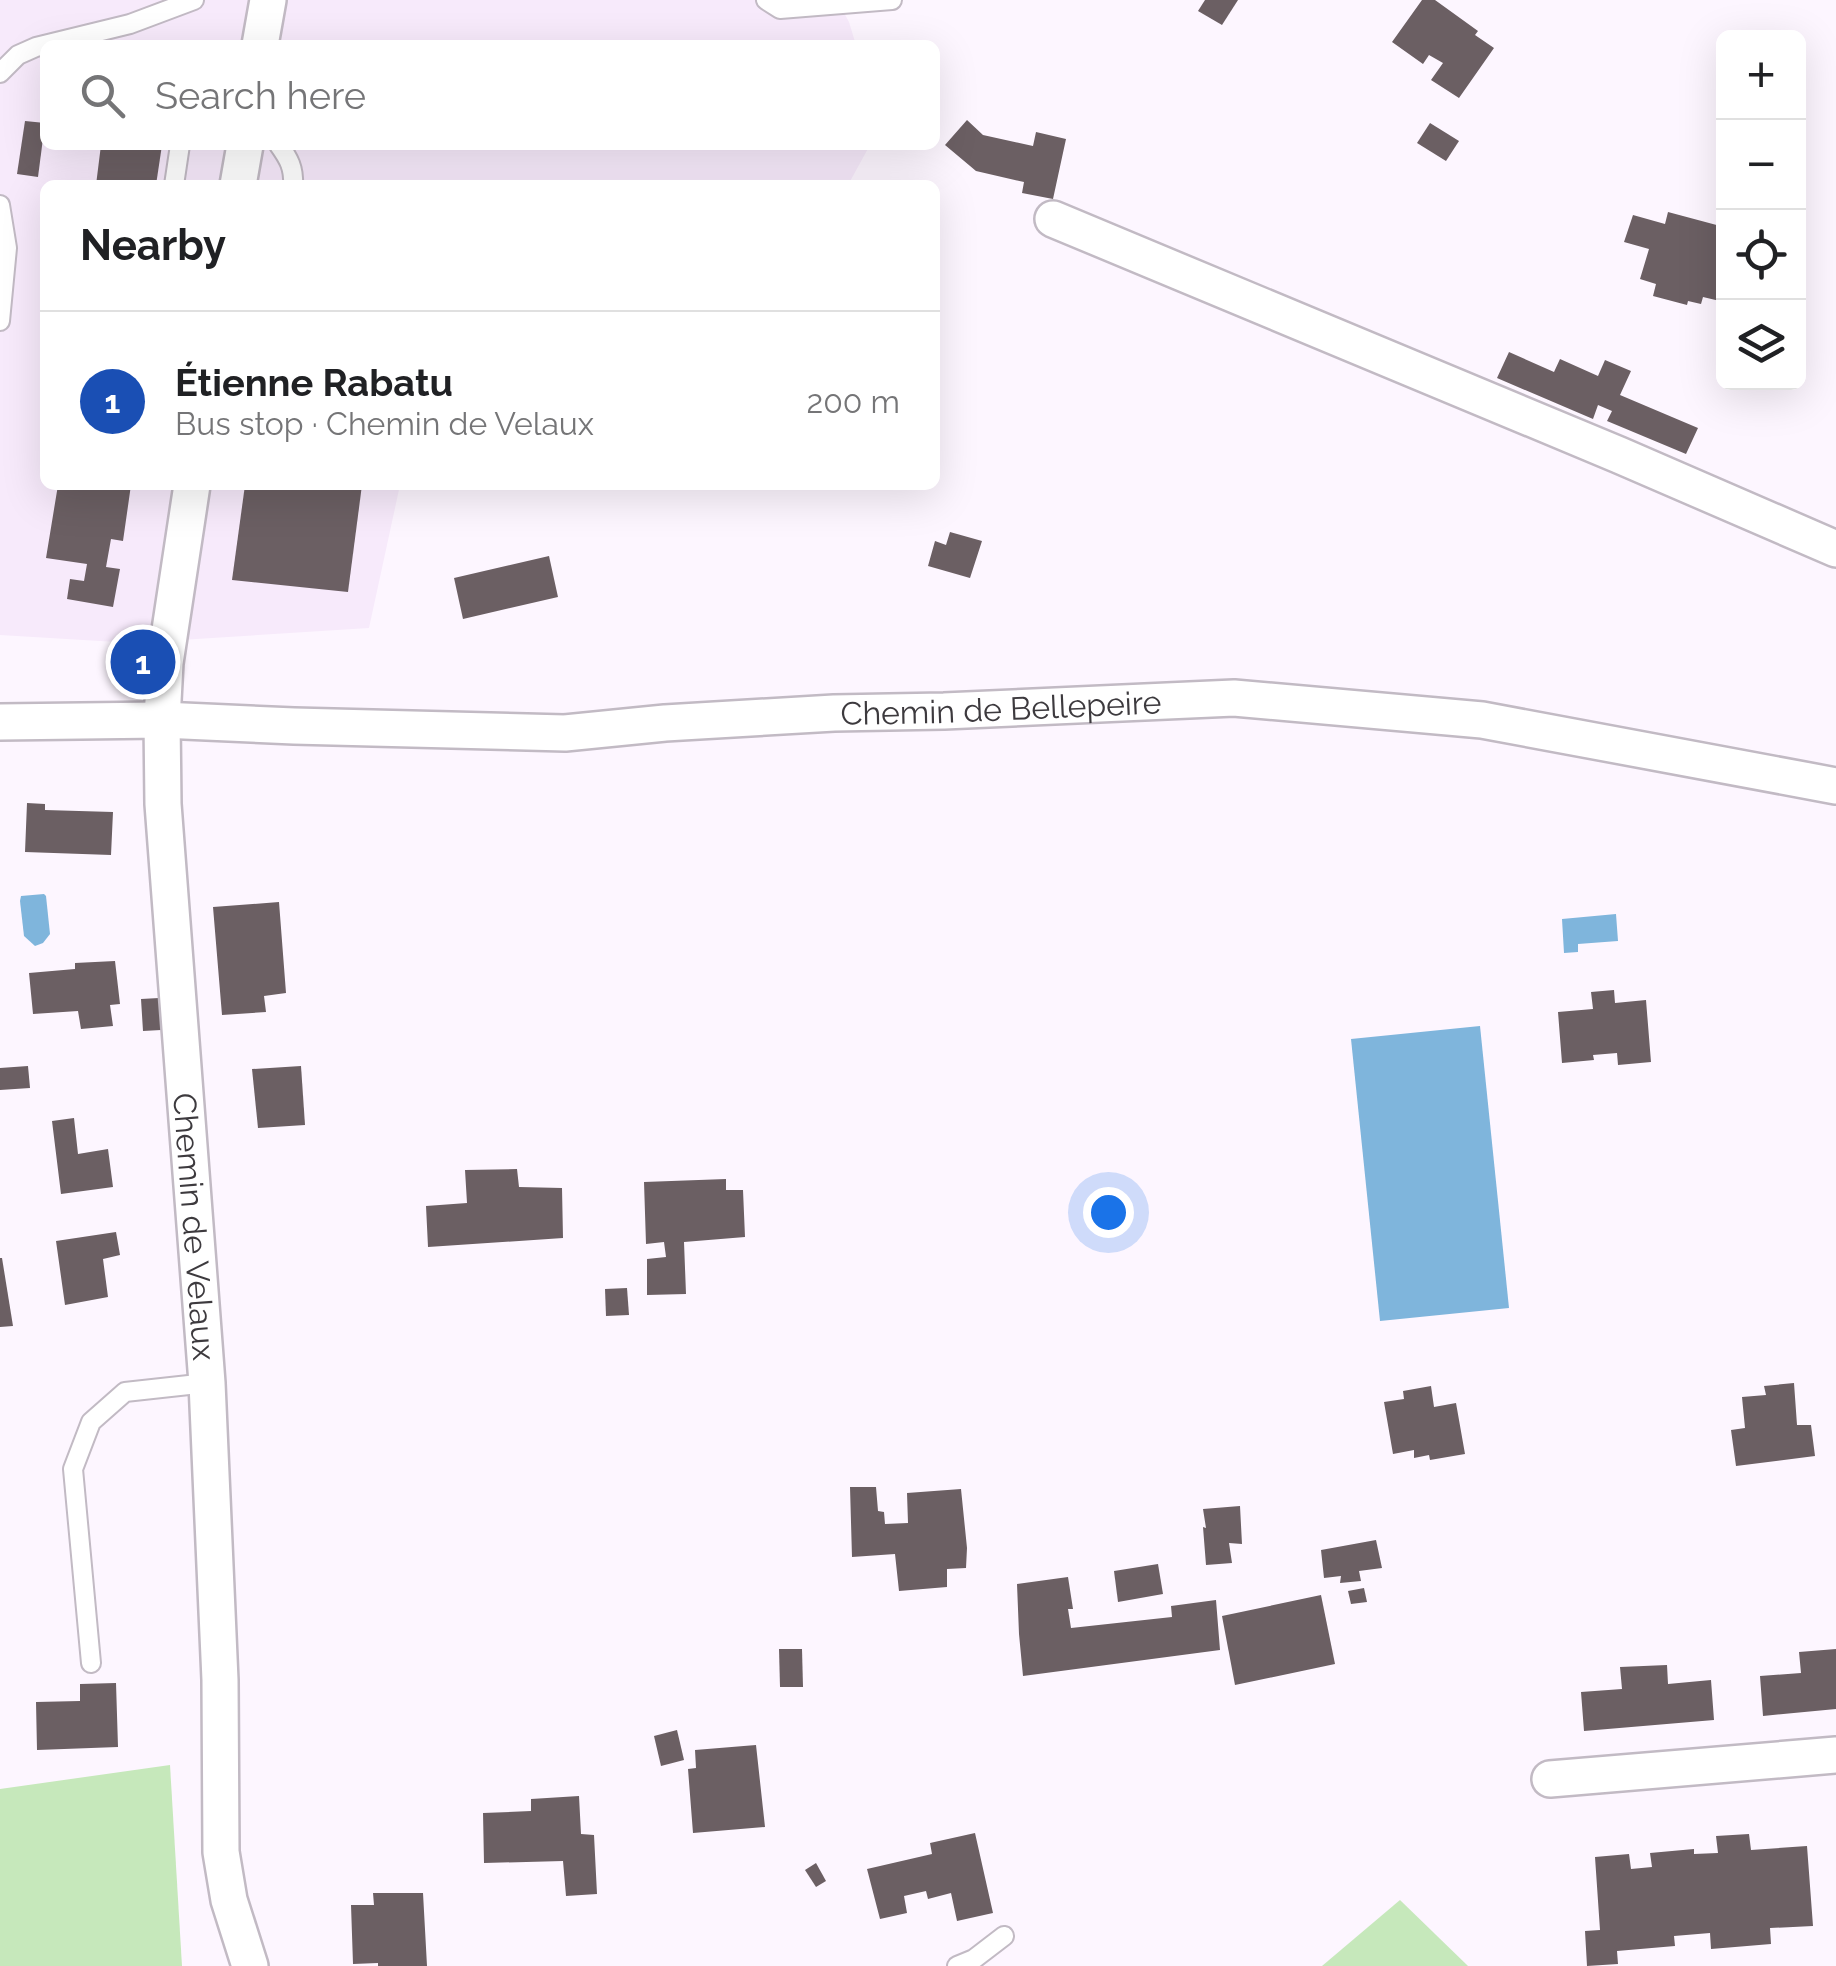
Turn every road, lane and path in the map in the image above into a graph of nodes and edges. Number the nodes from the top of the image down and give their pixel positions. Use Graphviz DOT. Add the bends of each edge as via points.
graph roads {
  1 [pos="194,0"];
  2 [pos="268,0"];
  3 [pos="766,0"];
  4 [pos="892,0"];
  5 [pos="65,40"];
  6 [pos="254,40"];
  7 [pos="40,46"];
  8 [pos="0,73"];
  9 [pos="179,150"];
  10 [pos="244,150"];
  11 [pos="282,150"];
  12 [pos="175,180"];
  13 [pos="239,180"];
  14 [pos="294,180"];
  15 [pos="0,205"];
  16 [pos="1053,219"];
  17 [pos="0,322"];
  18 [pos="191,490"];
  19 [pos="1836,549"];
  20 [pos="162,720"];
  21 [pos="0,722"];
  22 [pos="1836,786"];
  23 [pos="207,1384"];
  24 [pos="91,1663"];
  25 [pos="1836,1754"];
  26 [pos="1550,1779"];
  27 [pos="1004,1936"];
  28 [pos="250,1966"];
  29 [pos="957,1966"];
  1 -- 5 [label="lane"];
  2 -- 6 [label="street"];
  3 -- 4 [label="lane" via="780,9"];
  7 -- 8 [label="lane"];
  9 -- 12 [label="lane"];
  10 -- 13 [label="street"];
  11 -- 14 [label="lane"];
  15 -- 17 [label="lane" via="7,248"];
  16 -- 19 [label="street"];
  18 -- 20 [label="street, Chemin de Velaux" via="164,662"];
  20 -- 21 [label="street, Chemin de Bellepeire"];
  20 -- 22 [label="street, Chemin de Bellepeire" via="565,733 834,713 1234,698 1482,720"];
  20 -- 23 [label="street, Chemin de Velaux"];
  23 -- 24 [label="lane" via="125,1392 91,1422 73,1469"];
  23 -- 28 [label="street, Chemin de Velaux" via="222,1852"];
  25 -- 26 [label="street"];
  27 -- 29 [label="lane"];
}
